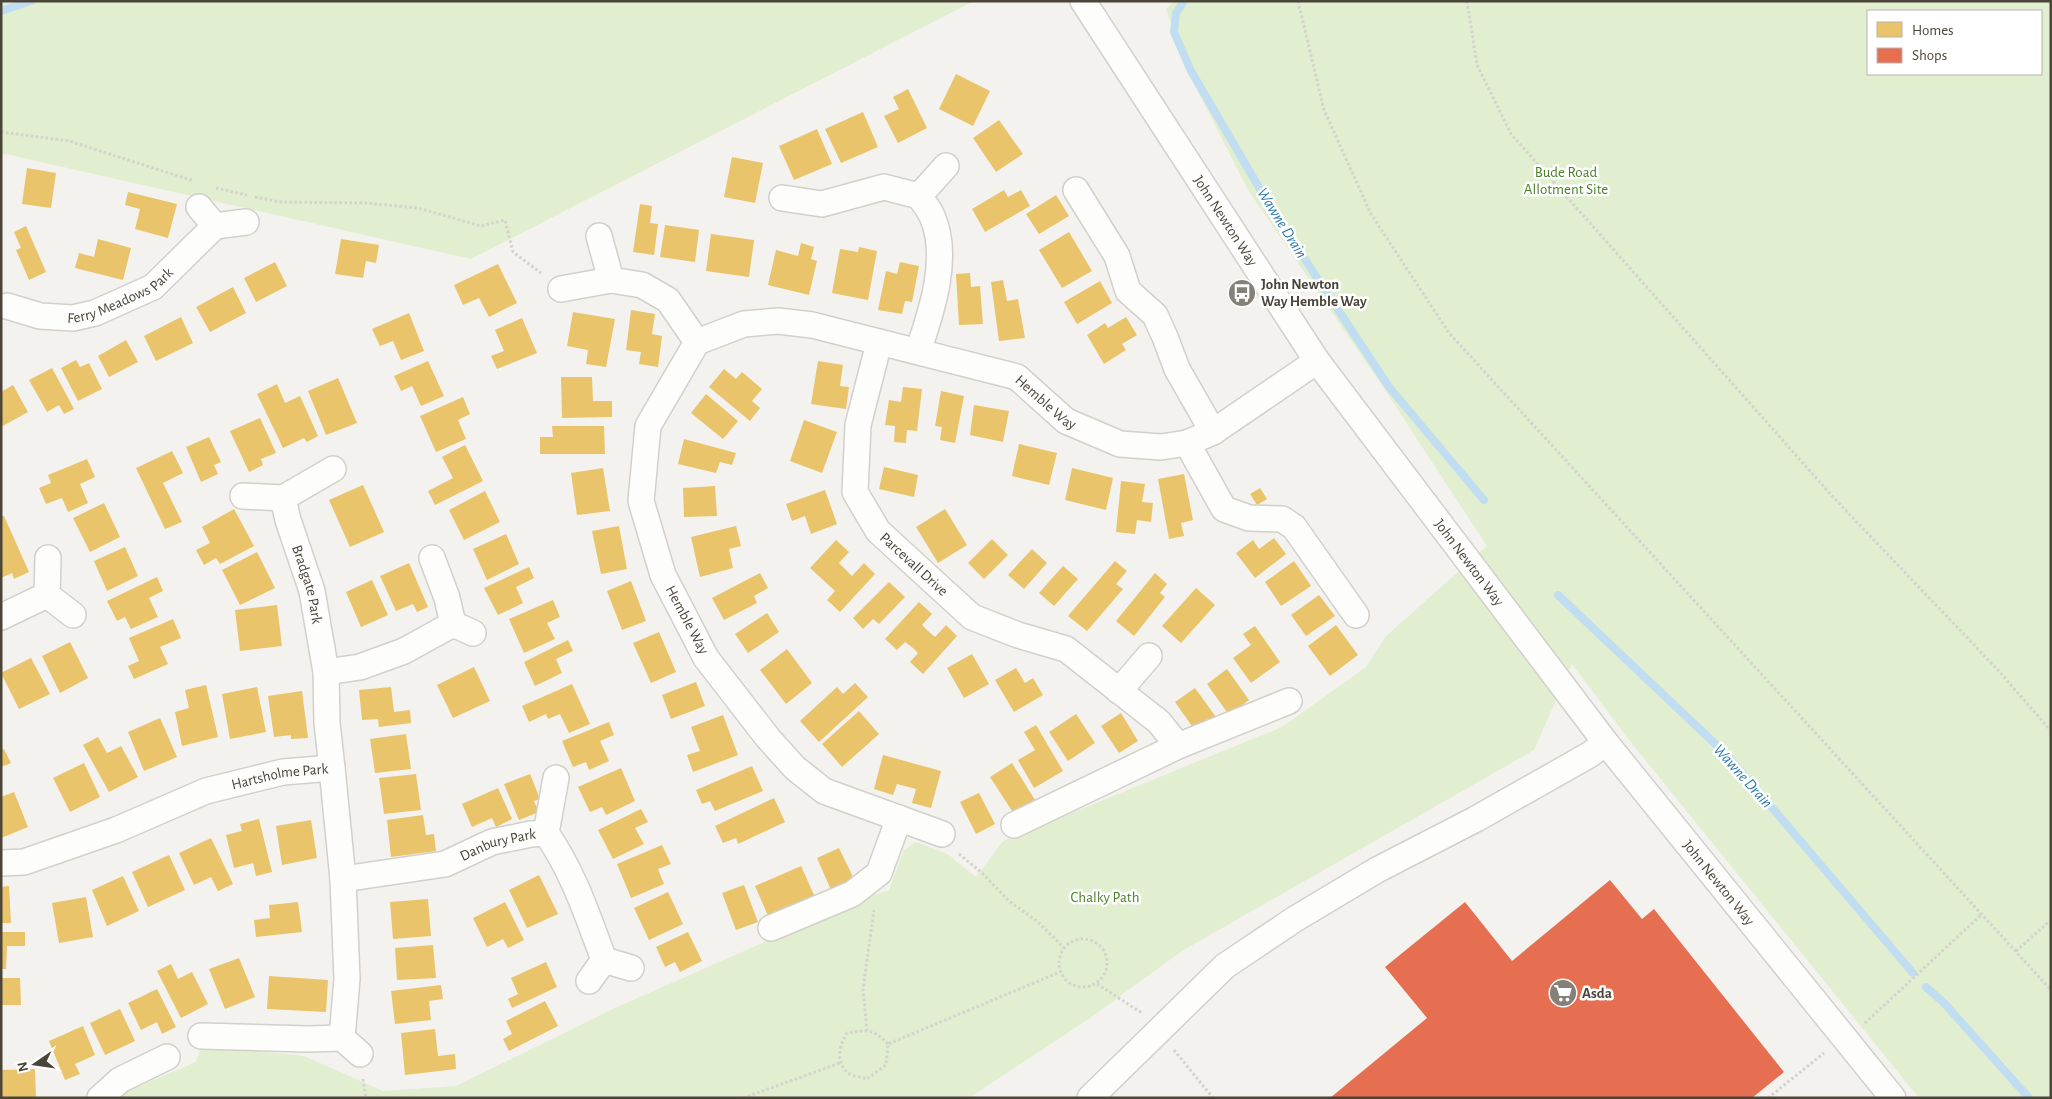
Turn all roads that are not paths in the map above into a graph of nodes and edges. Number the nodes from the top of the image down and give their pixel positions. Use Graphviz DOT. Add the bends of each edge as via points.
graph roads {
  1 [pos="1082,1"];
  2 [pos="946,166"];
  3 [pos="1076,190"];
  4 [pos="201,192"];
  5 [pos="919,196"];
  6 [pos="782,198"];
  7 [pos="246,222"];
  8 [pos="215,226"];
  9 [pos="599,236"];
  10 [pos="611,280"];
  11 [pos="561,289"];
  12 [pos="3,308"];
  13 [pos="697,342"];
  14 [pos="879,344"];
  15 [pos="918,351"];
  16 [pos="1317,361"];
  17 [pos="1213,432"];
  18 [pos="1187,443"];
  19 [pos="333,469"];
  20 [pos="243,496"];
  21 [pos="283,498"];
  22 [pos="48,558"];
  23 [pos="432,558"];
  24 [pos="47,595"];
  25 [pos="74,615"];
  26 [pos="1356,615"];
  27 [pos="1,617"];
  28 [pos="1149,656"];
  29 [pos="326,672"];
  30 [pos="1119,691"];
  31 [pos="1289,701"];
  32 [pos="1606,743"];
  33 [pos="1178,746"];
  34 [pos="332,768"];
  35 [pos="556,778"];
  36 [pos="899,818"];
  37 [pos="1014,825"];
  38 [pos="546,833"];
  39 [pos="942,834"];
  40 [pos="1,863"];
  41 [pos="343,879"];
  42 [pos="771,928"];
  43 [pos="604,960"];
  44 [pos="631,968"];
  45 [pos="589,981"];
  46 [pos="201,1036"];
  47 [pos="167,1057"];
  48 [pos="100,1098"];
  49 [pos="1090,1098"];
  50 [pos="1893,1098"];
  1 -- 16 [label="street, John Newton Way"];
  2 -- 5 [label="street"];
  3 -- 17 [label="street" via="1117,256 1128,291 1155,315 1176,369"];
  4 -- 8 [label="street"];
  5 -- 6 [label="street" via="884,187 822,204"];
  5 -- 15 [label="street" via="932,216 940,248 932,314"];
  7 -- 8 [label="street"];
  8 -- 12 [label="street, Ferry Meadows Park" via="153,287 95,313 73,318 40,316"];
  9 -- 10 [label="street"];
  10 -- 11 [label="street"];
  10 -- 13 [label="street" via="642,285 668,300"];
  13 -- 14 [label="street, Hemble Way" via="744,324 778,321 812,326"];
  13 -- 36 [label="street, Hemble Way" via="648,426 641,501 663,575 706,658 795,768 824,791"];
  14 -- 15 [label="street, Hemble Way"];
  14 -- 30 [label="street, Parcevall Drive" via="858,426 855,492 878,530 972,617 1066,649"];
  15 -- 18 [label="street, Hemble Way" via="1017,377 1066,421 1120,444 1161,447"];
  16 -- 17 [label="street, Hemble Way"];
  16 -- 32 [label="street, John Newton Way"];
  17 -- 18 [label="street, Hemble Way"];
  18 -- 26 [label="street" via="1224,509 1249,518 1282,519 1294,527"];
  19 -- 21 [label="street"];
  20 -- 21 [label="street"];
  21 -- 29 [label="street, Bradgate Park" via="312,591"];
  22 -- 24 [label="street"];
  23 -- 29 [label="street" via="463,628 360,667"];
  24 -- 25 [label="street"];
  24 -- 27 [label="street"];
  28 -- 30 [label="street"];
  29 -- 34 [label="street, Bradgate Park"];
  30 -- 33 [label="street, Parcevall Drive" via="1159,722"];
  31 -- 33 [label="street"];
  32 -- 49 [label="street" via="1476,819 1377,870 1225,966"];
  32 -- 50 [label="street, John Newton Way"];
  33 -- 37 [label="street"];
  34 -- 40 [label="street, Hartsholme Park" via="283,772 206,791 116,830 24,862"];
  34 -- 41 [label="street, Hartsholme Park"];
  35 -- 38 [label="street"];
  36 -- 39 [label="street, Hemble Way"];
  36 -- 42 [label="street" via="879,873 852,894"];
  38 -- 41 [label="street, Danbury Park" via="492,842 445,864"];
  38 -- 43 [label="street, Danbury Park" via="559,852 582,902"];
  41 -- 46 [label="street, Hartsholme Park" via="351,1046 308,1039"];
  43 -- 44 [label="street"];
  43 -- 45 [label="street"];
  47 -- 48 [label="street" via="120,1080"];
}
